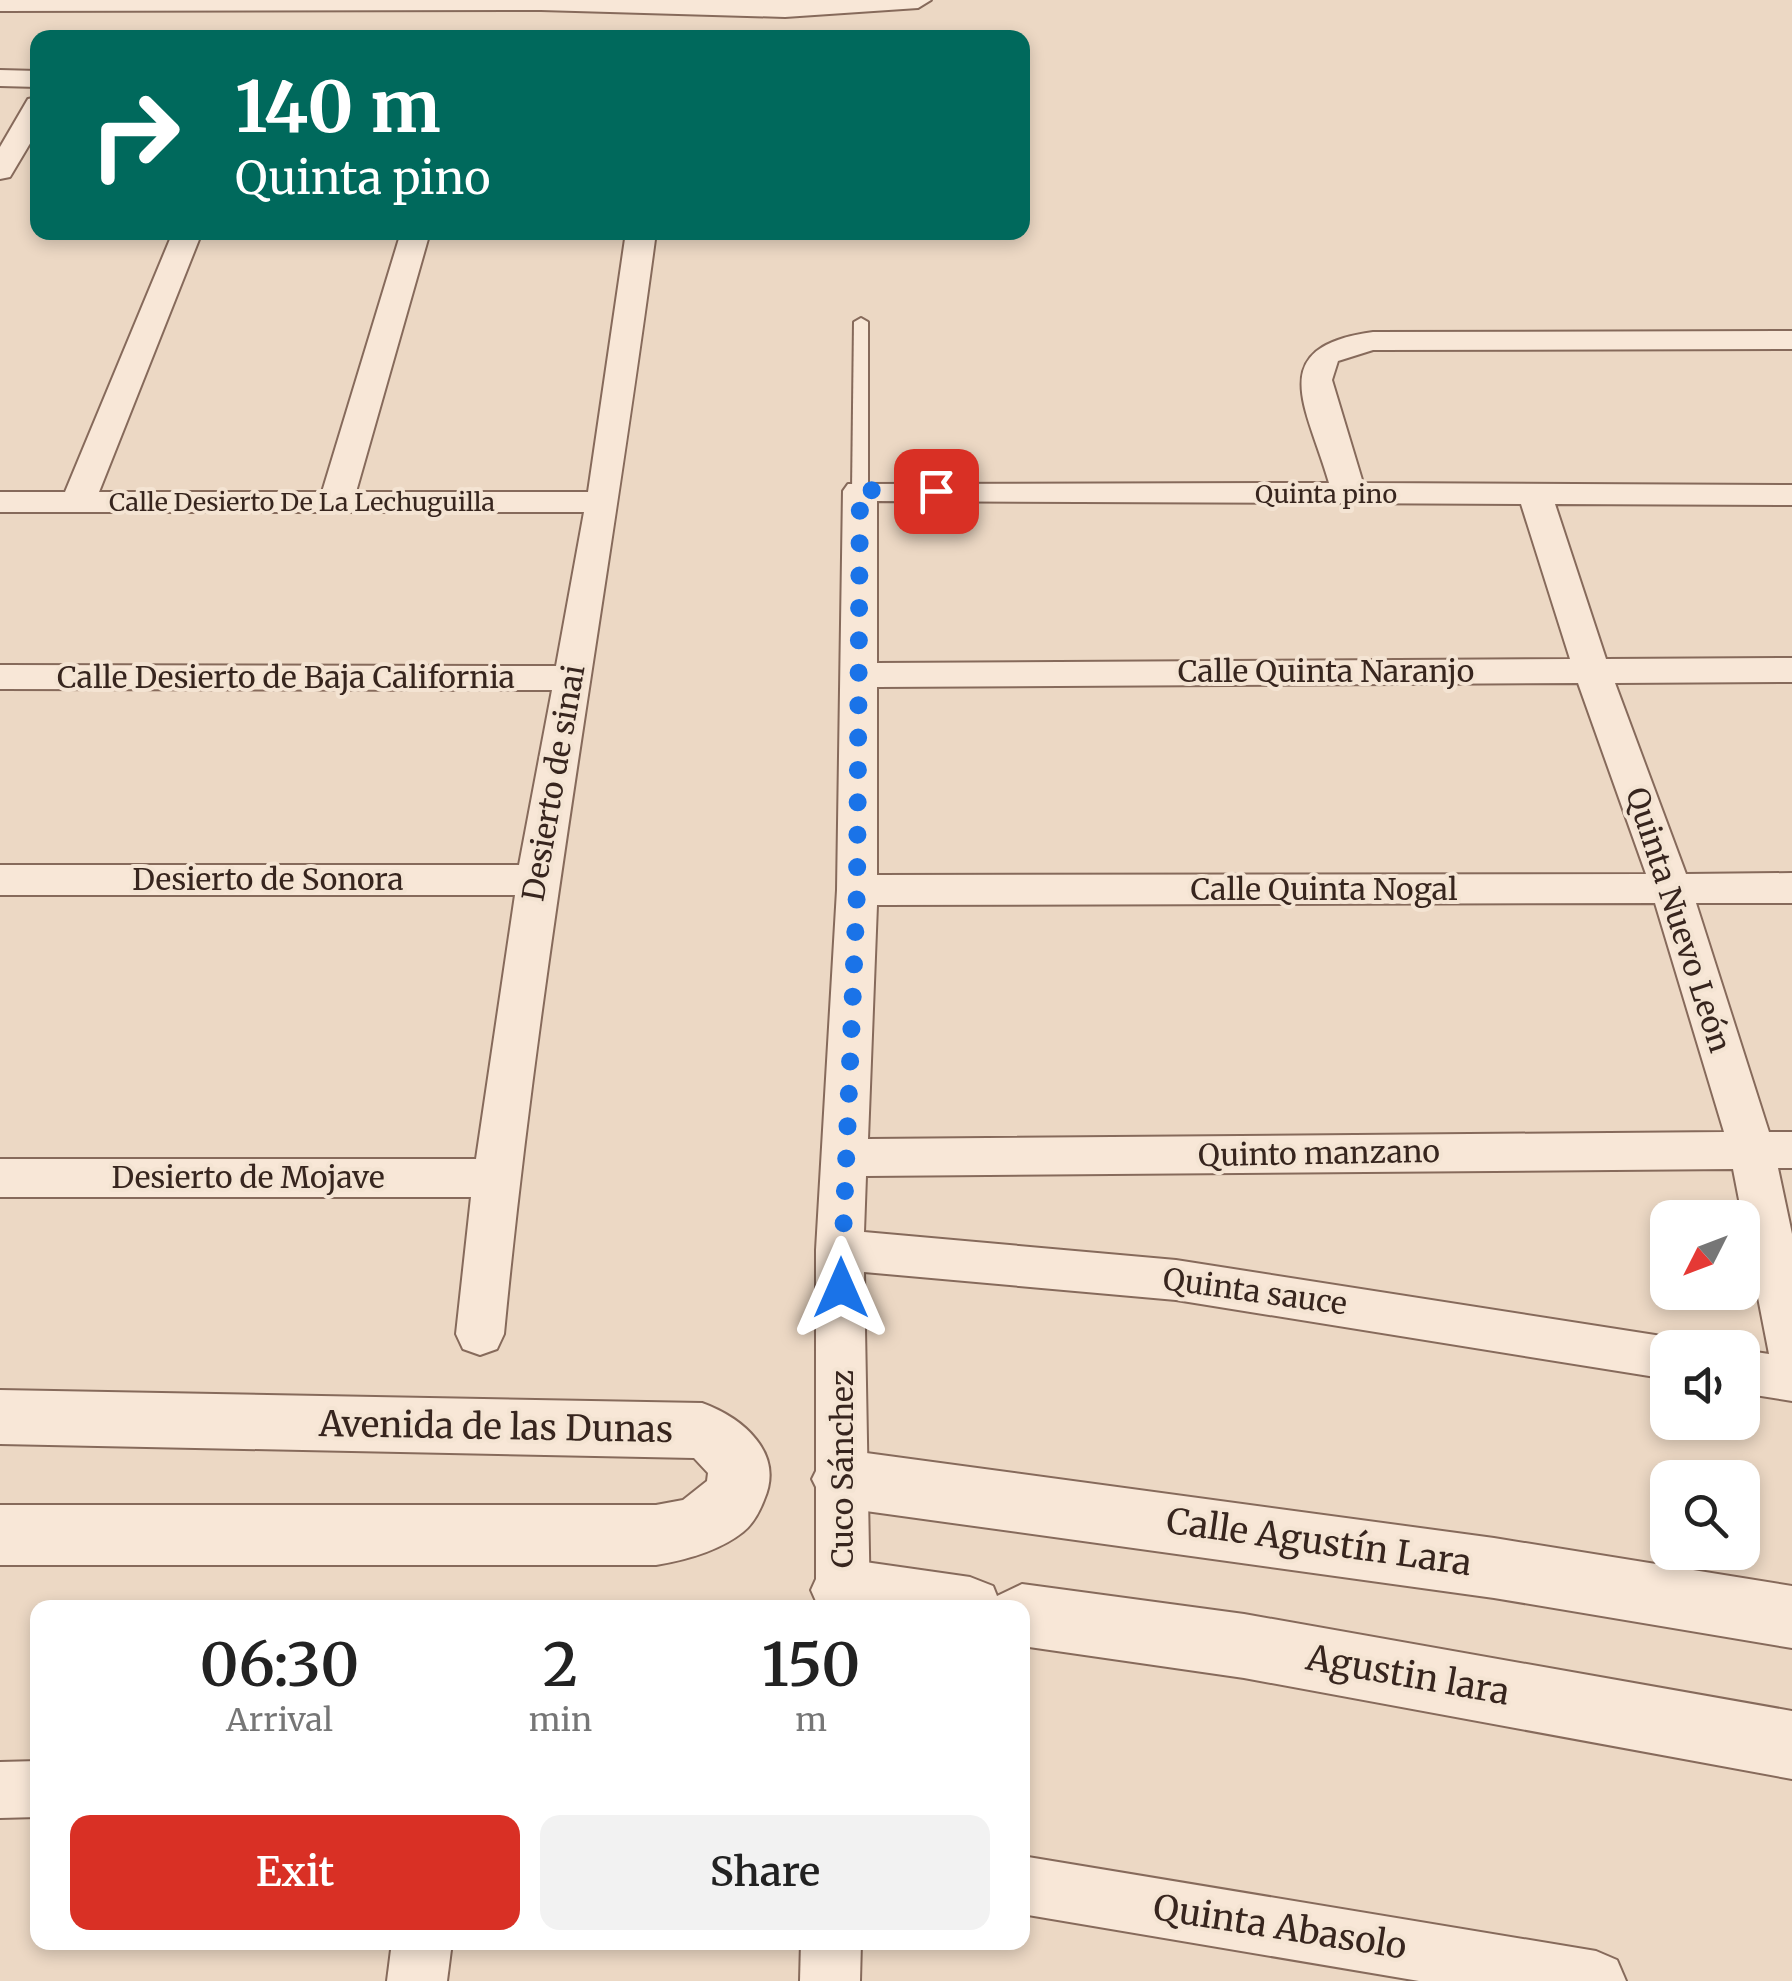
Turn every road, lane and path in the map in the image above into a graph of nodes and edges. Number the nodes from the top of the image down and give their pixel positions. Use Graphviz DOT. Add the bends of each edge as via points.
graph roads {
  1 [pos="918,0"];
  2 [pos="0,4"];
  3 [pos="0,78"];
  4 [pos="30,79"];
  5 [pos="30,119"];
  6 [pos="0,171"];
  7 [pos="185,240"];
  8 [pos="414,240"];
  9 [pos="640,240"];
  10 [pos="861,322"];
  11 [pos="1792,340"];
  12 [pos="860,490"];
  13 [pos="1349,494"];
  14 [pos="1792,495"];
  15 [pos="1535,496"];
  16 [pos="0,502"];
  17 [pos="78,502"];
  18 [pos="336,502"];
  19 [pos="604,502"];
  20 [pos="1792,670"];
  21 [pos="1592,671"];
  22 [pos="859,674"];
  23 [pos="0,678"];
  24 [pos="571,678"];
  25 [pos="0,880"];
  26 [pos="537,880"];
  27 [pos="1671,888"];
  28 [pos="1792,888"];
  29 [pos="857,890"];
  30 [pos="1772,1150"];
  31 [pos="846,1158"];
  32 [pos="0,1178"];
  33 [pos="496,1178"];
  34 [pos="840,1250"];
  35 [pos="480,1334"];
  36 [pos="1792,1351"];
  37 [pos="1650,1355"];
  38 [pos="1760,1374"];
  39 [pos="1792,1380"];
  40 [pos="0,1417"];
  41 [pos="844,1479"];
  42 [pos="0,1534"];
  43 [pos="843,1599"];
  44 [pos="1030,1616"];
  45 [pos="1792,1617"];
  46 [pos="1792,1745"];
  47 [pos="30,1789"];
  48 [pos="0,1790"];
  49 [pos="1030,1887"];
  50 [pos="421,1950"];
  51 [pos="831,1950"];
  52 [pos="417,1981"];
  53 [pos="830,1981"];
  54 [pos="1596,1981"];
  1 -- 2 [label="street" via="784,9 541,2"];
  3 -- 4 [label="street"];
  5 -- 6 [label="street"];
  7 -- 17 [label="street"];
  8 -- 18 [label="street"];
  9 -- 19 [label="street, Desierto de sinai"];
  10 -- 12 [label="lane"];
  11 -- 13 [label="street" via="1345,345 1316,364 1316,380"];
  12 -- 13 [label="street, Quinta pino"];
  12 -- 22 [label="street, Cuco Sánchez"];
  13 -- 15 [label="street, Quinta pino"];
  14 -- 15 [label="street, Quinta pino"];
  15 -- 21 [label="street, Quinta Nuevo León"];
  16 -- 17 [label="street, Calle Desierto De La Lechuguilla"];
  17 -- 18 [label="street, Calle Desierto De La Lechuguilla"];
  18 -- 19 [label="street, Calle Desierto De La Lechuguilla"];
  19 -- 24 [label="street, Desierto de sinai"];
  20 -- 21 [label="street, Calle Quinta Naranjo"];
  21 -- 22 [label="street, Calle Quinta Naranjo"];
  21 -- 27 [label="street, Quinta Nuevo León"];
  22 -- 29 [label="street, Cuco Sánchez"];
  23 -- 24 [label="street, Calle Desierto de Baja California"];
  24 -- 26 [label="street, Desierto de sinai"];
  25 -- 26 [label="street, Desierto de Sonora"];
  26 -- 33 [label="street, Desierto de sinai"];
  27 -- 28 [label="street, Calle Quinta Nogal"];
  27 -- 29 [label="street, Calle Quinta Nogal"];
  27 -- 30 [label="street, Quinta Nuevo León"];
  29 -- 31 [label="street, Cuco Sánchez"];
  30 -- 31 [label="street, Quinto manzano"];
  30 -- 36 [label="street, Quinta Nuevo León"];
  31 -- 34 [label="street, Cuco Sánchez"];
  32 -- 33 [label="street, Desierto de Mojave"];
  33 -- 35 [label="street, Desierto de sinai"];
  34 -- 37 [label="street, Quinta sauce" via="1176,1280"];
  34 -- 41 [label="street, Cuco Sánchez"];
  38 -- 39 [label="street"];
  40 -- 42 [label="street, Avenida de las Dunas" via="702,1431 735,1454 740,1472 726,1507 685,1530 656,1535"];
  41 -- 43 [label="street, Cuco Sánchez"];
  41 -- 45 [label="street, Calle Agustín Lara" via="1436,1559"];
  44 -- 46 [label="street, Agustin lara" via="1244,1646"];
  47 -- 48 [label="street"];
  49 -- 54 [label="street, Quinta Abasolo"];
  50 -- 52 [label="street"];
  51 -- 53 [label="street"];
}
